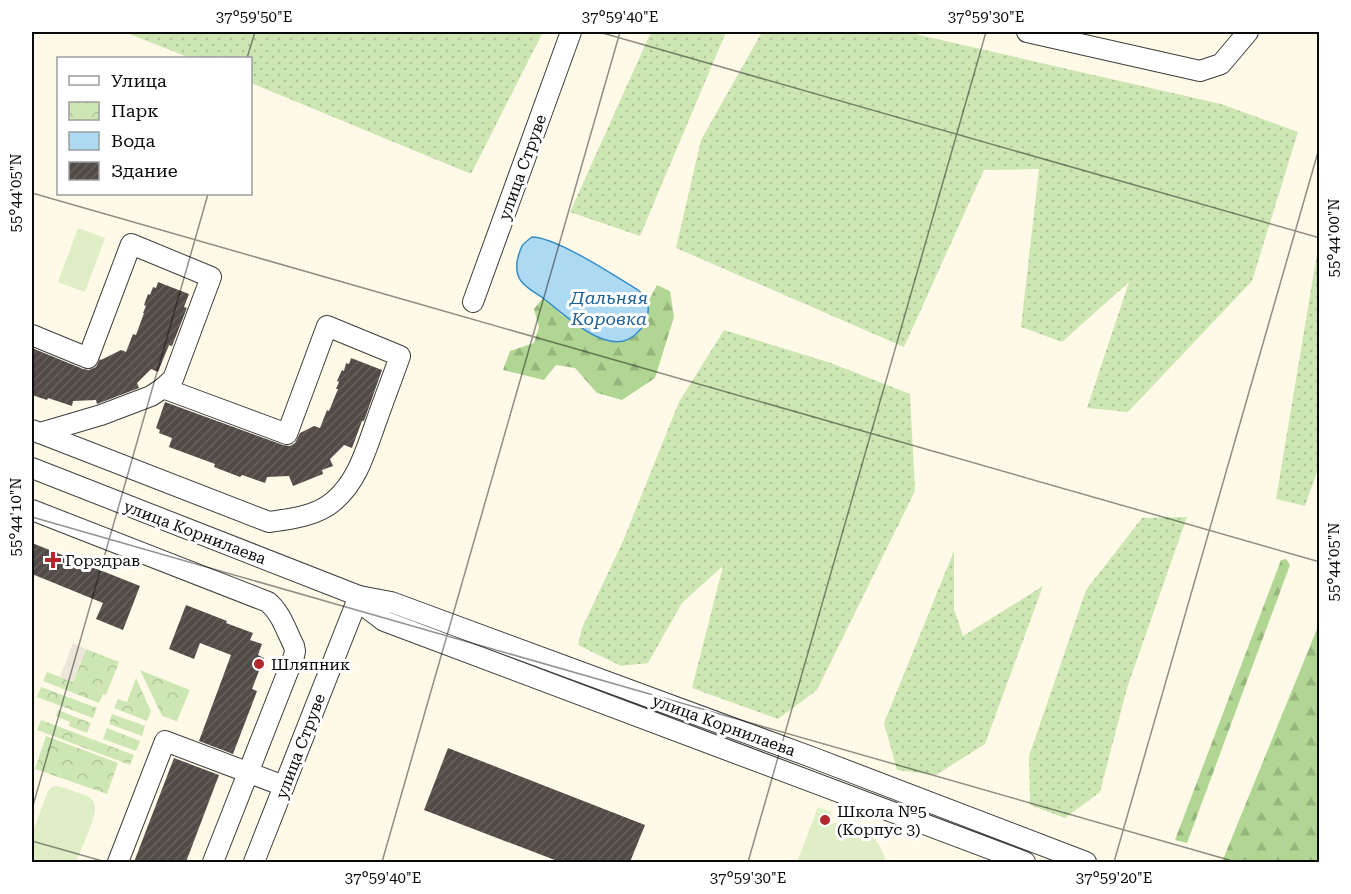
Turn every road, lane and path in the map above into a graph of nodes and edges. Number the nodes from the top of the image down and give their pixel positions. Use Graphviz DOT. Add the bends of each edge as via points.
graph roads {
  1 [pos="571,32"];
  2 [pos="1027,32"];
  3 [pos="1248,32"];
  4 [pos="473,302"];
  5 [pos="32,335"];
  6 [pos="163,388"];
  7 [pos="36,432"];
  8 [pos="32,468"];
  9 [pos="32,510"];
  10 [pos="359,596"];
  11 [pos="248,773"];
  12 [pos="284,786"];
  13 [pos="118,862"];
  14 [pos="213,862"];
  15 [pos="254,862"];
  16 [pos="1025,862"];
  17 [pos="1086,862"];
  1 -- 4 [label="street, улица Струве"];
  2 -- 3 [label="street" via="1200,71 1221,64"];
  5 -- 6 [label="street" via="88,358 131,244 211,277 173,379"];
  6 -- 7 [label="street" via="101,415"];
  6 -- 7 [label="street" via="287,434 327,326 400,356 358,471 347,488 332,503 292,519 269,522"];
  8 -- 10 [label="street, улица Корнилаева"];
  9 -- 11 [label="street" via="274,607 295,651"];
  10 -- 12 [label="street, улица Струве"];
  10 -- 16 [label="street, улица Корнилаева" via="384,621"];
  10 -- 17 [label="street, улица Корнилаева" via="391,602"];
  11 -- 12 [label="street"];
  11 -- 13 [label="street" via="165,741"];
  11 -- 14 [label="street"];
  12 -- 15 [label="street, улица Струве"];
}
